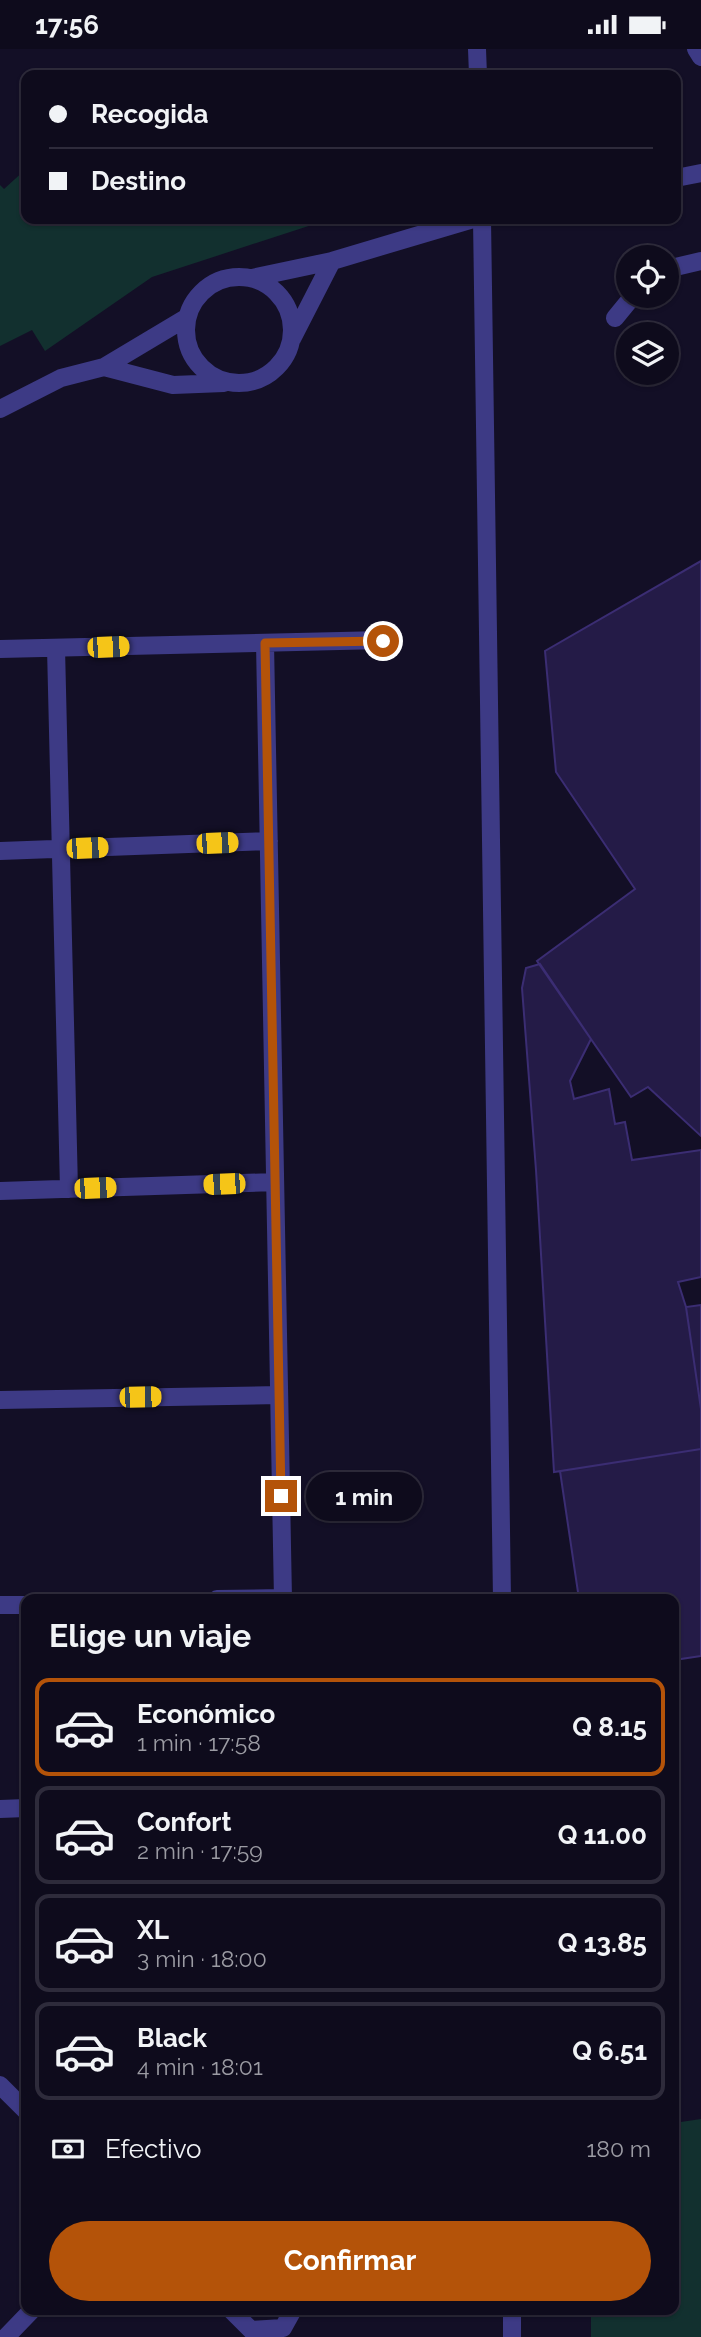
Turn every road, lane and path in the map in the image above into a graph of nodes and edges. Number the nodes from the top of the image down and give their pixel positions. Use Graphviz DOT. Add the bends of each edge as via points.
graph roads {
  1 [pos="477,49"];
  2 [pos="696,49"];
  3 [pos="701,57"];
  4 [pos="478,70"];
  5 [pos="701,173"];
  6 [pos="681,177"];
  7 [pos="456,224"];
  8 [pos="482,224"];
  9 [pos="331,261"];
  10 [pos="701,261"];
  11 [pos="679,266"];
  12 [pos="252,278"];
  13 [pos="623,308"];
  14 [pos="186,318"];
  15 [pos="615,318"];
  16 [pos="291,342"];
  17 [pos="104,367"];
  18 [pos="228,382"];
  19 [pos="0,409"];
  20 [pos="383,641"];
  21 [pos="265,643"];
  22 [pos="56,648"];
  23 [pos="0,649"];
  24 [pos="269,841"];
  25 [pos="61,849"];
  26 [pos="0,851"];
  27 [pos="275,1182"];
  28 [pos="69,1189"];
  29 [pos="0,1191"];
  30 [pos="279,1395"];
  31 [pos="0,1400"];
  32 [pos="283,1594"];
  33 [pos="502,1594"];
  34 [pos="0,1605"];
  35 [pos="21,1605"];
  36 [pos="21,1808"];
  37 [pos="0,1809"];
  38 [pos="0,2085"];
  39 [pos="21,2106"];
  40 [pos="27,2315"];
  41 [pos="236,2315"];
  42 [pos="290,2315"];
  43 [pos="512,2315"];
  44 [pos="6,2337"];
  45 [pos="512,2337"];
  1 -- 4 [label="street"];
  2 -- 3 [label="street"];
  5 -- 6 [label="street"];
  7 -- 9 [label="street"];
  8 -- 33 [label="street"];
  9 -- 12 [label="street"];
  9 -- 16 [label="street"];
  10 -- 11 [label="street"];
  12 -- 14 [label="street" via="231,277 211,284 195,299"];
  12 -- 16 [label="street" via="270,287 284,302 292,321"];
  13 -- 15 [label="street"];
  14 -- 17 [label="street"];
  14 -- 18 [label="street" via="186,339 194,359 208,374"];
  16 -- 18 [label="street" via="268,375 248,383"];
  17 -- 18 [label="street" via="173,385"];
  17 -- 19 [label="street" via="61,379"];
  20 -- 21 [label="street"];
  21 -- 22 [label="street"];
  21 -- 24 [label="street"];
  22 -- 23 [label="street"];
  22 -- 25 [label="street"];
  24 -- 25 [label="street"];
  24 -- 27 [label="street"];
  25 -- 26 [label="street"];
  25 -- 28 [label="street"];
  27 -- 28 [label="street"];
  27 -- 30 [label="street"];
  28 -- 29 [label="street"];
  30 -- 31 [label="street"];
  30 -- 32 [label="street"];
  34 -- 35 [label="street"];
  36 -- 37 [label="street"];
  38 -- 39 [label="street"];
  40 -- 44 [label="street"];
  41 -- 42 [label="street" via="251,2330 283,2328"];
  43 -- 45 [label="street"];
}
